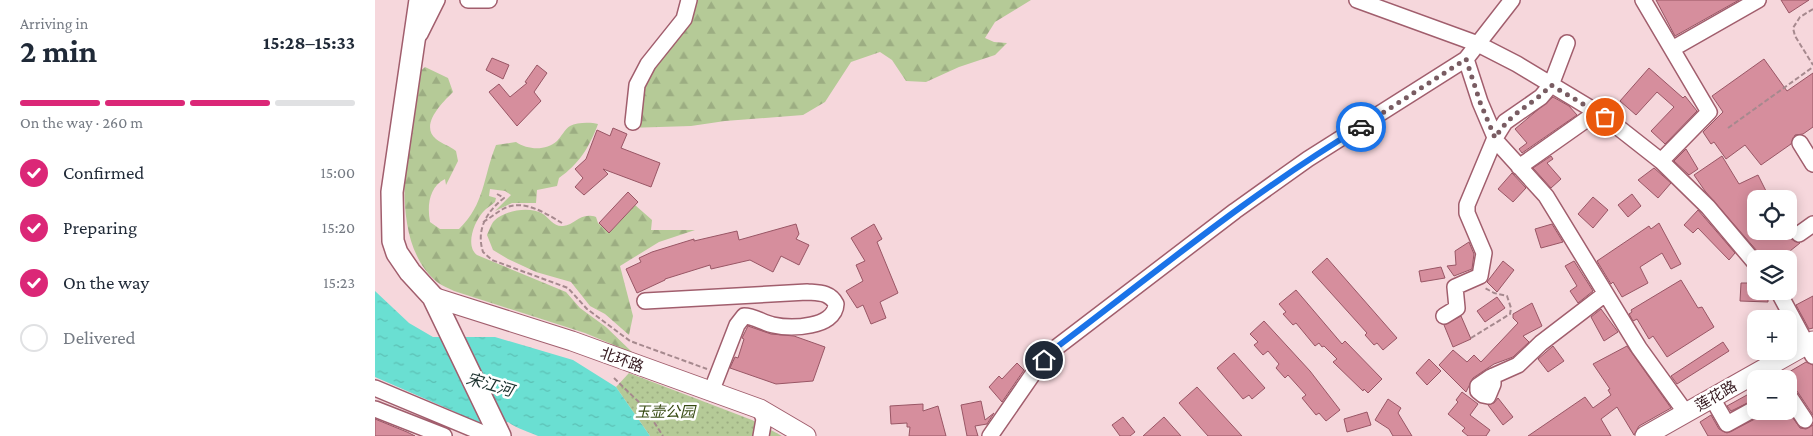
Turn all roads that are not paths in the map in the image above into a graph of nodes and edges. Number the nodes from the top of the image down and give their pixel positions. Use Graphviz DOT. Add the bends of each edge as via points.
graph roads {
  1 [pos="420,0"];
  2 [pos="437,0"];
  3 [pos="468,0"];
  4 [pos="489,0"];
  5 [pos="689,0"];
  6 [pos="1357,0"];
  7 [pos="1512,0"];
  8 [pos="1643,0"];
  9 [pos="1758,0"];
  10 [pos="1567,43"];
  11 [pos="1478,44"];
  12 [pos="415,47"];
  13 [pos="1672,49"];
  14 [pos="1466,59"];
  15 [pos="1551,85"];
  16 [pos="1597,112"];
  17 [pos="633,122"];
  18 [pos="1495,138"];
  19 [pos="1800,143"];
  20 [pos="1661,161"];
  21 [pos="1813,164"];
  22 [pos="1519,167"];
  23 [pos="1813,224"];
  24 [pos="1799,234"];
  25 [pos="1747,253"];
  26 [pos="1605,294"];
  27 [pos="433,297"];
  28 [pos="1783,300"];
  29 [pos="645,301"];
  30 [pos="1444,316"];
  31 [pos="1811,347"];
  32 [pos="1493,376"];
  33 [pos="375,388"];
  34 [pos="711,392"];
  35 [pos="1712,398"];
  36 [pos="1797,408"];
  37 [pos="375,409"];
  38 [pos="760,409"];
  39 [pos="1685,413"];
  40 [pos="1747,413"];
  41 [pos="1805,420"];
  42 [pos="444,436"];
  43 [pos="493,436"];
  44 [pos="500,436"];
  45 [pos="761,436"];
  46 [pos="806,436"];
  47 [pos="990,436"];
  48 [pos="1645,436"];
  1 -- 12 [label="highway"];
  2 -- 12 [label="street"];
  3 -- 4 [label="street"];
  5 -- 17 [label="street" via="684,18 648,64 637,85"];
  6 -- 11 [label="street"];
  7 -- 11 [label="street"];
  8 -- 13 [label="street"];
  9 -- 13 [label="street"];
  10 -- 15 [label="street"];
  11 -- 14 [label="street"];
  11 -- 15 [label="street"];
  12 -- 27 [label="highway" via="391,192 391,229 397,253"];
  13 -- 20 [label="street" via="1709,112"];
  14 -- 18 [label="street"];
  14 -- 47 [label="street" via="1308,159 1053,350"];
  15 -- 16 [label="street"];
  15 -- 18 [label="street" via="1505,122"];
  16 -- 20 [label="street"];
  16 -- 22 [label="street"];
  18 -- 22 [label="street"];
  18 -- 30 [label="street" via="1467,205 1467,213 1484,253 1481,276 1455,287 1457,308"];
  19 -- 21 [label="street"];
  20 -- 25 [label="street" via="1708,207"];
  22 -- 26 [label="street" via="1545,196"];
  23 -- 24 [label="street"];
  26 -- 32 [label="street" via="1541,343 1518,365"];
  26 -- 39 [label="street"];
  27 -- 34 [label="main road, 北环路" via="572,341"];
  27 -- 44 [label="highway"];
  28 -- 31 [label="street"];
  29 -- 34 [label="street" via="807,292 824,293 833,298 837,304 834,313 814,323 781,326 744,316 737,325"];
  31 -- 35 [label="main road, 莲花路"];
  33 -- 43 [label="street"];
  34 -- 38 [label="main road, 北环路"];
  35 -- 39 [label="main road, 莲花路"];
  35 -- 40 [label="street" via="1727,424"];
  36 -- 41 [label="street"];
  37 -- 42 [label="street"];
  38 -- 45 [label="street" via="764,419"];
  38 -- 46 [label="main road, 北环路"];
  39 -- 48 [label="main road, 莲花路"];
}
